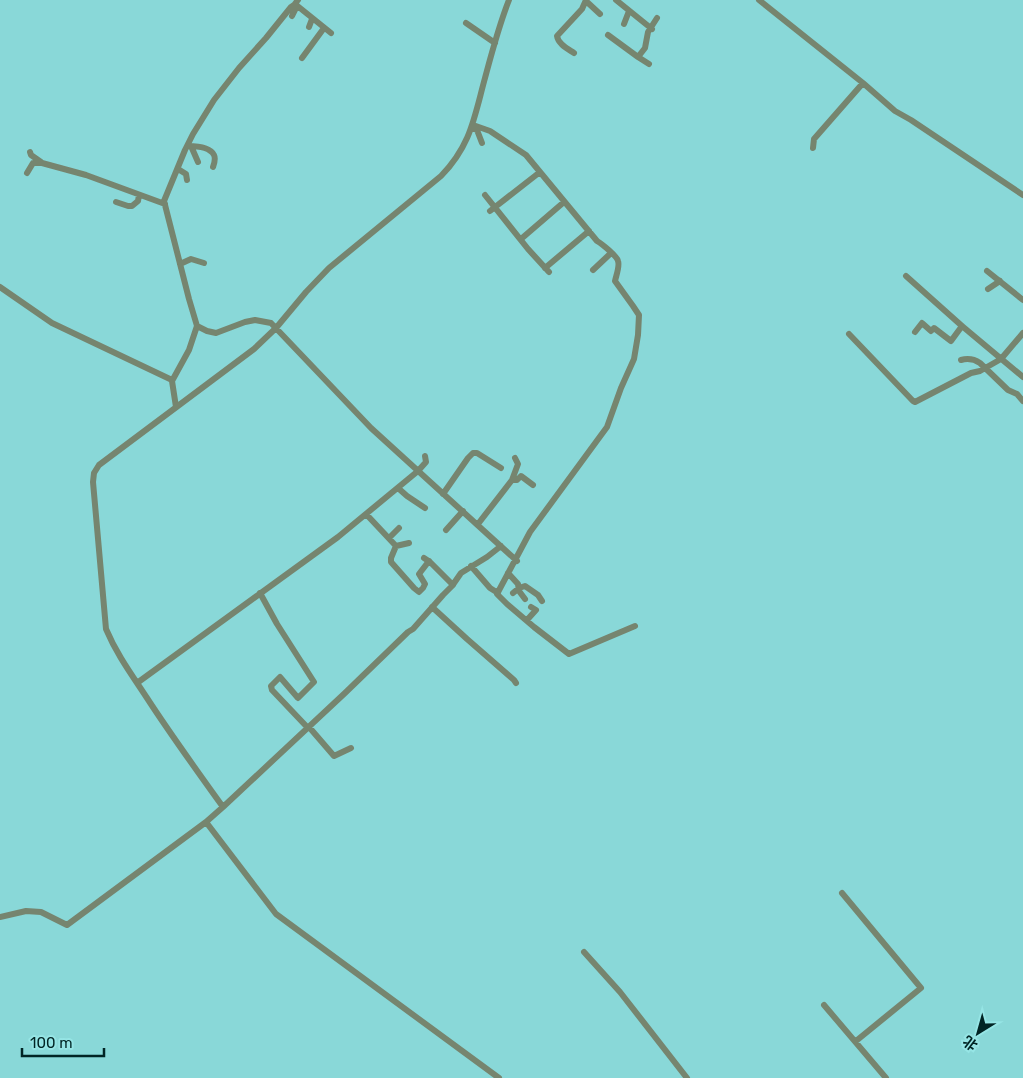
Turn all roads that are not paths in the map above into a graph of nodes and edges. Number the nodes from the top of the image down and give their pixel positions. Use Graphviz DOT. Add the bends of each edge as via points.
graph roads {
  1 [pos="509,0"];
  2 [pos="616,0"];
  3 [pos="759,0"];
  4 [pos="586,1"];
  5 [pos="296,4"];
  6 [pos="629,11"];
  7 [pos="600,14"];
  8 [pos="292,16"];
  9 [pos="656,18"];
  10 [pos="312,19"];
  11 [pos="466,22"];
  12 [pos="624,24"];
  13 [pos="309,27"];
  14 [pos="324,28"];
  15 [pos="651,28"];
  16 [pos="330,33"];
  17 [pos="608,35"];
  18 [pos="495,43"];
  19 [pos="574,53"];
  20 [pos="638,57"];
  21 [pos="302,58"];
  22 [pos="649,64"];
  23 [pos="863,83"];
  24 [pos="472,126"];
  25 [pos="482,143"];
  26 [pos="189,146"];
  27 [pos="813,148"];
  28 [pos="30,152"];
  29 [pos="198,162"];
  30 [pos="42,163"];
  31 [pos="213,167"];
  32 [pos="178,169"];
  33 [pos="540,172"];
  34 [pos="27,173"];
  35 [pos="187,180"];
  36 [pos="139,195"];
  37 [pos="485,195"];
  38 [pos="1023,195"];
  39 [pos="116,202"];
  40 [pos="564,202"];
  41 [pos="165,204"];
  42 [pos="493,209"];
  43 [pos="589,231"];
  44 [pos="521,239"];
  45 [pos="611,253"];
  46 [pos="180,264"];
  47 [pos="204,264"];
  48 [pos="593,270"];
  49 [pos="987,271"];
  50 [pos="906,276"];
  51 [pos="1000,282"];
  52 [pos="0,286"];
  53 [pos="988,289"];
  54 [pos="1023,300"];
  55 [pos="197,326"];
  56 [pos="962,326"];
  57 [pos="276,328"];
  58 [pos="915,332"];
  59 [pos="1023,333"];
  60 [pos="849,334"];
  61 [pos="1001,359"];
  62 [pos="961,360"];
  63 [pos="986,367"];
  64 [pos="1023,378"];
  65 [pos="172,380"];
  66 [pos="1023,401"];
  67 [pos="176,407"];
  68 [pos="424,456"];
  69 [pos="515,458"];
  70 [pos="502,468"];
  71 [pos="418,471"];
  72 [pos="512,480"];
  73 [pos="533,485"];
  74 [pos="398,488"];
  75 [pos="443,494"];
  76 [pos="425,508"];
  77 [pos="463,511"];
  78 [pos="366,514"];
  79 [pos="478,524"];
  80 [pos="399,528"];
  81 [pos="446,530"];
  82 [pos="389,538"];
  83 [pos="409,543"];
  84 [pos="396,546"];
  85 [pos="500,546"];
  86 [pos="516,561"];
  87 [pos="471,566"];
  88 [pos="508,573"];
  89 [pos="453,585"];
  90 [pos="519,588"];
  91 [pos="260,593"];
  92 [pos="498,593"];
  93 [pos="513,593"];
  94 [pos="525,599"];
  95 [pos="542,601"];
  96 [pos="531,606"];
  97 [pos="432,607"];
  98 [pos="526,620"];
  99 [pos="635,626"];
  100 [pos="137,683"];
  101 [pos="516,684"];
  102 [pos="298,698"];
  103 [pos="289,707"];
  104 [pos="309,727"];
  105 [pos="350,748"];
  106 [pos="223,807"];
  107 [pos="206,822"];
  108 [pos="842,892"];
  109 [pos="0,917"];
  110 [pos="584,952"];
  111 [pos="824,1005"];
  112 [pos="856,1041"];
  113 [pos="499,1078"];
  114 [pos="687,1078"];
  115 [pos="886,1078"];
  1 -- 18 [label="street"];
  2 -- 6 [label="street"];
  3 -- 23 [label="street"];
  4 -- 7 [label="street"];
  4 -- 19 [label="street" via="558,36"];
  5 -- 8 [label="street"];
  5 -- 10 [label="street"];
  5 -- 26 [label="street" via="291,6 214,100"];
  6 -- 12 [label="street"];
  6 -- 15 [label="street"];
  9 -- 15 [label="street"];
  10 -- 13 [label="street"];
  10 -- 14 [label="street"];
  11 -- 18 [label="street"];
  14 -- 16 [label="street"];
  14 -- 21 [label="street"];
  15 -- 20 [label="street" via="645,48"];
  17 -- 20 [label="street"];
  18 -- 24 [label="street"];
  20 -- 22 [label="street"];
  23 -- 27 [label="street" via="814,139"];
  23 -- 38 [label="street" via="895,112"];
  24 -- 25 [label="street"];
  24 -- 33 [label="street" via="490,131 526,155"];
  24 -- 57 [label="street" via="450,167 329,268"];
  26 -- 29 [label="street"];
  26 -- 31 [label="street" via="209,150 215,156"];
  26 -- 32 [label="street"];
  28 -- 30 [label="street"];
  30 -- 34 [label="street" via="33,163"];
  30 -- 36 [label="street"];
  32 -- 35 [label="street" via="186,174"];
  32 -- 41 [label="street"];
  33 -- 40 [label="street"];
  33 -- 42 [label="street"];
  36 -- 39 [label="street" via="132,206"];
  36 -- 41 [label="street"];
  37 -- 42 [label="street"];
  40 -- 43 [label="street"];
  40 -- 44 [label="street"];
  41 -- 46 [label="street"];
  42 -- 44 [label="street"];
  43 -- 44 [label="street" via="547,270"];
  43 -- 45 [label="street"];
  45 -- 48 [label="street"];
  45 -- 86 [label="street" via="618,259 615,281 639,315 634,359 607,427 536,524"];
  46 -- 47 [label="street" via="191,259"];
  46 -- 55 [label="street"];
  49 -- 51 [label="street"];
  50 -- 56 [label="street"];
  51 -- 53 [label="street"];
  51 -- 54 [label="street"];
  52 -- 65 [label="street" via="52,323"];
  55 -- 57 [label="street" via="216,334 255,320"];
  55 -- 65 [label="street" via="189,350"];
  56 -- 58 [label="street" via="952,341 922,323"];
  56 -- 61 [label="street"];
  57 -- 67 [label="street" via="229,369"];
  57 -- 71 [label="street" via="371,428"];
  59 -- 61 [label="street"];
  60 -- 63 [label="street" via="912,402"];
  61 -- 63 [label="street"];
  61 -- 64 [label="street"];
  62 -- 63 [label="street" via="975,360"];
  63 -- 66 [label="street"];
  65 -- 67 [label="street"];
  67 -- 100 [label="street" via="94,473 106,629"];
  68 -- 71 [label="street" via="426,462"];
  69 -- 72 [label="street" via="518,464"];
  70 -- 75 [label="street" via="473,453"];
  71 -- 74 [label="street"];
  71 -- 75 [label="street"];
  72 -- 73 [label="street" via="521,476"];
  72 -- 79 [label="street"];
  74 -- 76 [label="street"];
  74 -- 78 [label="street"];
  75 -- 77 [label="street"];
  77 -- 79 [label="street"];
  77 -- 81 [label="street"];
  78 -- 82 [label="street"];
  78 -- 91 [label="street"];
  79 -- 85 [label="street"];
  80 -- 82 [label="street"];
  82 -- 84 [label="street"];
  83 -- 84 [label="street"];
  84 -- 89 [label="street" via="391,562 419,592 425,584 419,574 426,559"];
  85 -- 86 [label="street"];
  85 -- 87 [label="street"];
  86 -- 88 [label="street"];
  87 -- 89 [label="street"];
  87 -- 92 [label="street" via="487,590"];
  88 -- 90 [label="street"];
  88 -- 92 [label="street"];
  89 -- 97 [label="street"];
  90 -- 93 [label="street"];
  90 -- 94 [label="street"];
  90 -- 95 [label="street" via="528,587"];
  91 -- 100 [label="street"];
  91 -- 102 [label="street" via="314,682"];
  92 -- 98 [label="street"];
  96 -- 98 [label="street" via="536,610"];
  97 -- 101 [label="street"];
  97 -- 104 [label="street"];
  98 -- 99 [label="street" via="569,654"];
  100 -- 106 [label="street"];
  102 -- 103 [label="street"];
  102 -- 103 [label="street" via="280,677 272,684 272,690"];
  103 -- 104 [label="street"];
  104 -- 105 [label="street" via="334,756"];
  104 -- 106 [label="street"];
  106 -- 107 [label="street"];
  107 -- 109 [label="street" via="67,925 41,912 26,910"];
  107 -- 113 [label="street" via="276,914"];
  108 -- 112 [label="street" via="921,988"];
  110 -- 114 [label="street"];
  111 -- 112 [label="street"];
  112 -- 115 [label="street"];
}
